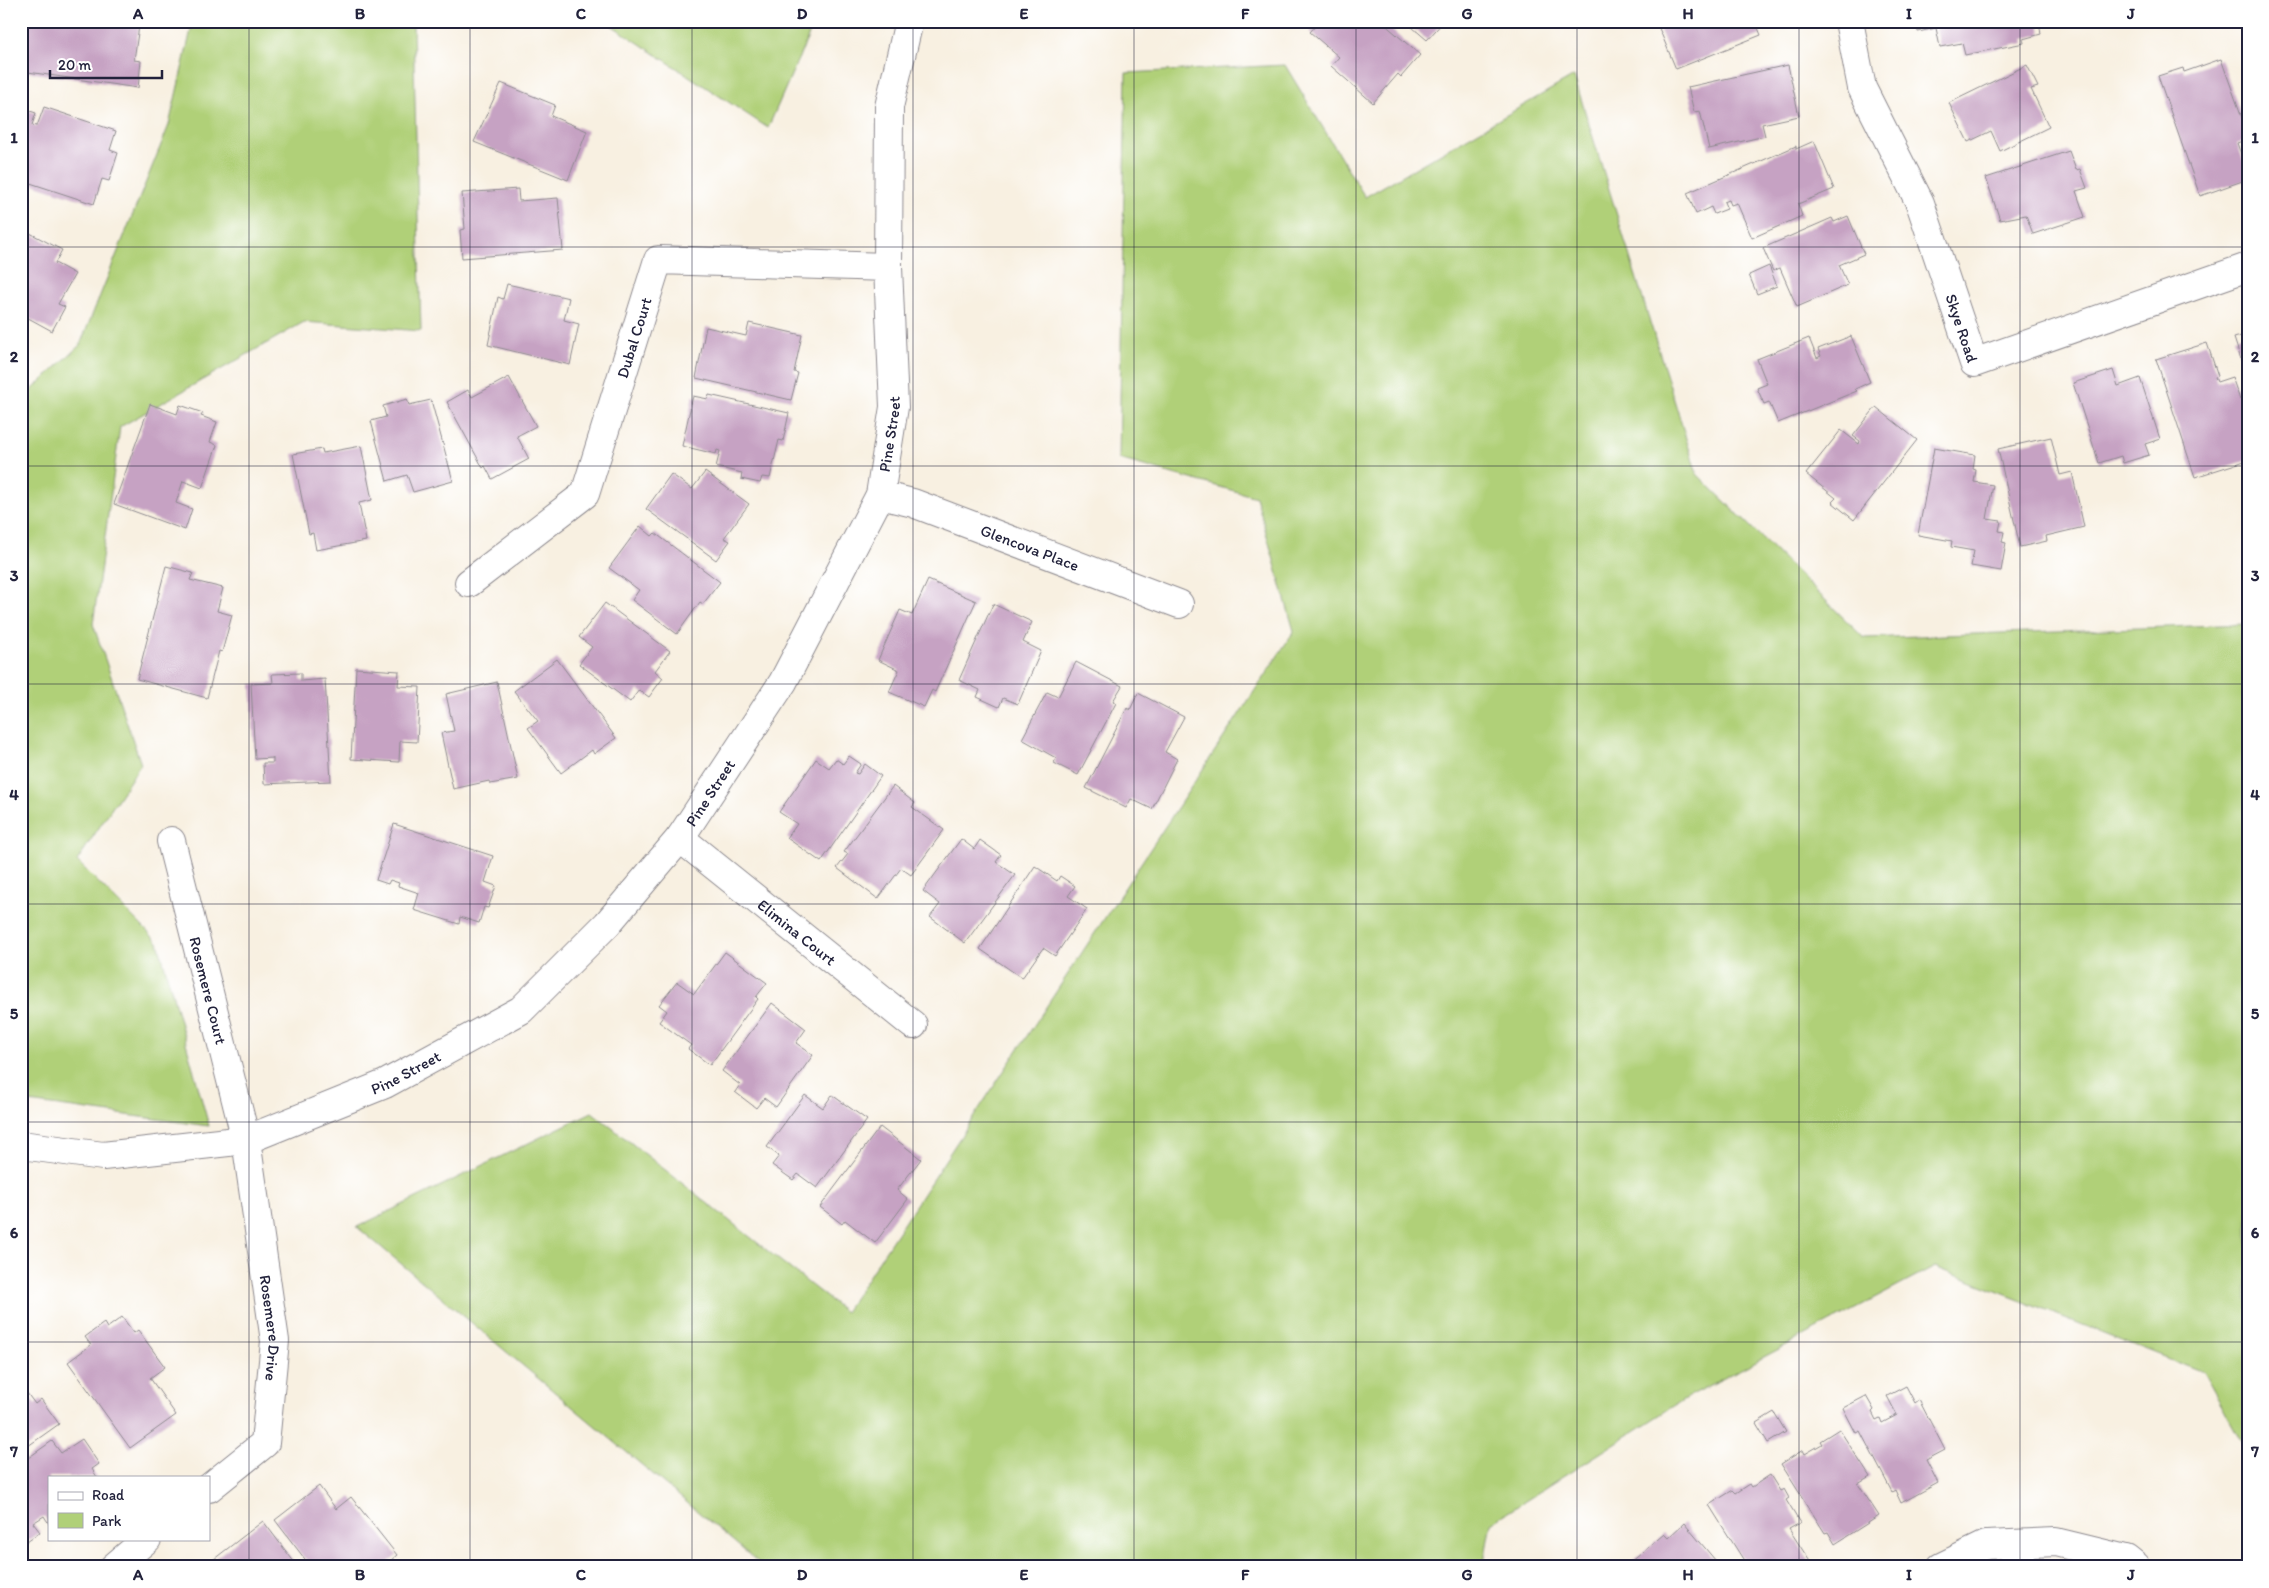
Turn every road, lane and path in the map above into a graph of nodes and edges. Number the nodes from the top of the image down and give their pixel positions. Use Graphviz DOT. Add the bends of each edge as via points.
graph roads {
  1 [pos="909,21"];
  2 [pos="1849,21"];
  3 [pos="888,267"];
  4 [pos="2248,267"];
  5 [pos="880,495"];
  6 [pos="468,583"];
  7 [pos="1179,604"];
  8 [pos="680,838"];
  9 [pos="172,841"];
  10 [pos="913,1025"];
  11 [pos="246,1140"];
  12 [pos="21,1145"];
  13 [pos="210,1487"];
  14 [pos="146,1540"];
  15 [pos="114,1567"];
  16 [pos="1941,1567"];
  17 [pos="2136,1567"];
  1 -- 3 [label="street, Pine Street" via="889,106"];
  2 -- 4 [label="street, Skye Road" via="1862,88 1920,202 1974,363"];
  3 -- 5 [label="street, Pine Street" via="894,407"];
  3 -- 6 [label="street, Dubal Court" via="658,260 585,494"];
  5 -- 7 [label="street, Glencova Place" via="913,503"];
  5 -- 8 [label="street, Pine Street" via="783,682"];
  8 -- 10 [label="street, Elimina Court"];
  8 -- 11 [label="street, Pine Street" via="607,924 521,1010 385,1084"];
  9 -- 11 [label="street, Rosemere Court"];
  11 -- 12 [label="street, Pine Street" via="103,1156"];
  11 -- 13 [label="street, Rosemere Drive" via="275,1341 265,1442"];
  14 -- 15 [label="street"];
  16 -- 17 [label="street" via="1986,1545 2056,1542 2126,1559"];
}
